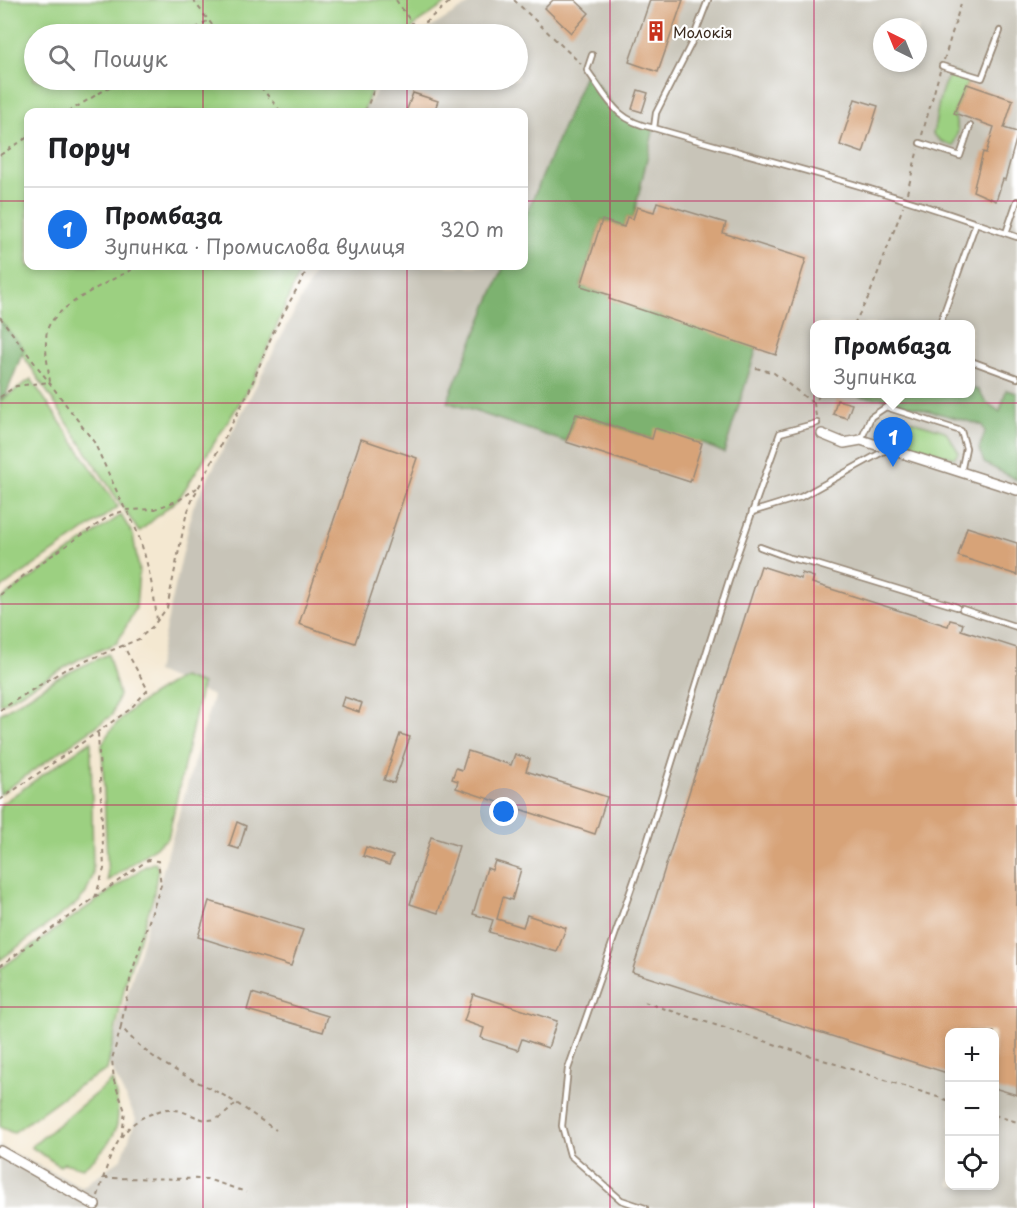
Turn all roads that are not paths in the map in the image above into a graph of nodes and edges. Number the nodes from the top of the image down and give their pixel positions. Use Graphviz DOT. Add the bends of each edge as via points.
graph roads {
  1 [pos="708,0"];
  2 [pos="1000,31"];
  3 [pos="592,55"];
  4 [pos="942,66"];
  5 [pos="970,126"];
  6 [pos="654,128"];
  7 [pos="920,143"];
  8 [pos="1017,201"];
  9 [pos="976,223"];
  10 [pos="1006,234"];
  11 [pos="1017,237"];
  12 [pos="941,320"];
  13 [pos="975,362"];
  14 [pos="1017,378"];
  15 [pos="817,423"];
  16 [pos="822,434"];
  17 [pos="861,440"];
  18 [pos="889,449"];
  19 [pos="961,472"];
  20 [pos="1017,490"];
  21 [pos="752,512"];
  22 [pos="760,546"];
  23 [pos="1017,627"];
  24 [pos="0,1151"];
  25 [pos="96,1206"];
  26 [pos="645,1208"];
  1 -- 6 [label="lane" via="656,114"];
  2 -- 4 [label="lane" via="982,78"];
  3 -- 6 [label="lane" via="587,70 620,116"];
  5 -- 7 [label="lane" via="960,156"];
  6 -- 9 [label="lane" via="906,198"];
  8 -- 10 [label="lane"];
  9 -- 10 [label="lane"];
  9 -- 12 [label="lane"];
  10 -- 11 [label="lane"];
  13 -- 14 [label="lane"];
  15 -- 21 [label="lane" via="780,433"];
  16 -- 17 [label="street" via="844,444"];
  17 -- 18 [label="street"];
  17 -- 19 [label="lane" via="871,417 886,407 962,431 966,448"];
  18 -- 19 [label="street"];
  18 -- 21 [label="lane" via="801,497"];
  19 -- 20 [label="street"];
  21 -- 26 [label="lane" via="644,852 568,1069 562,1126 570,1155 621,1200"];
  22 -- 23 [label="lane"];
  24 -- 25 [label="street"];
}
